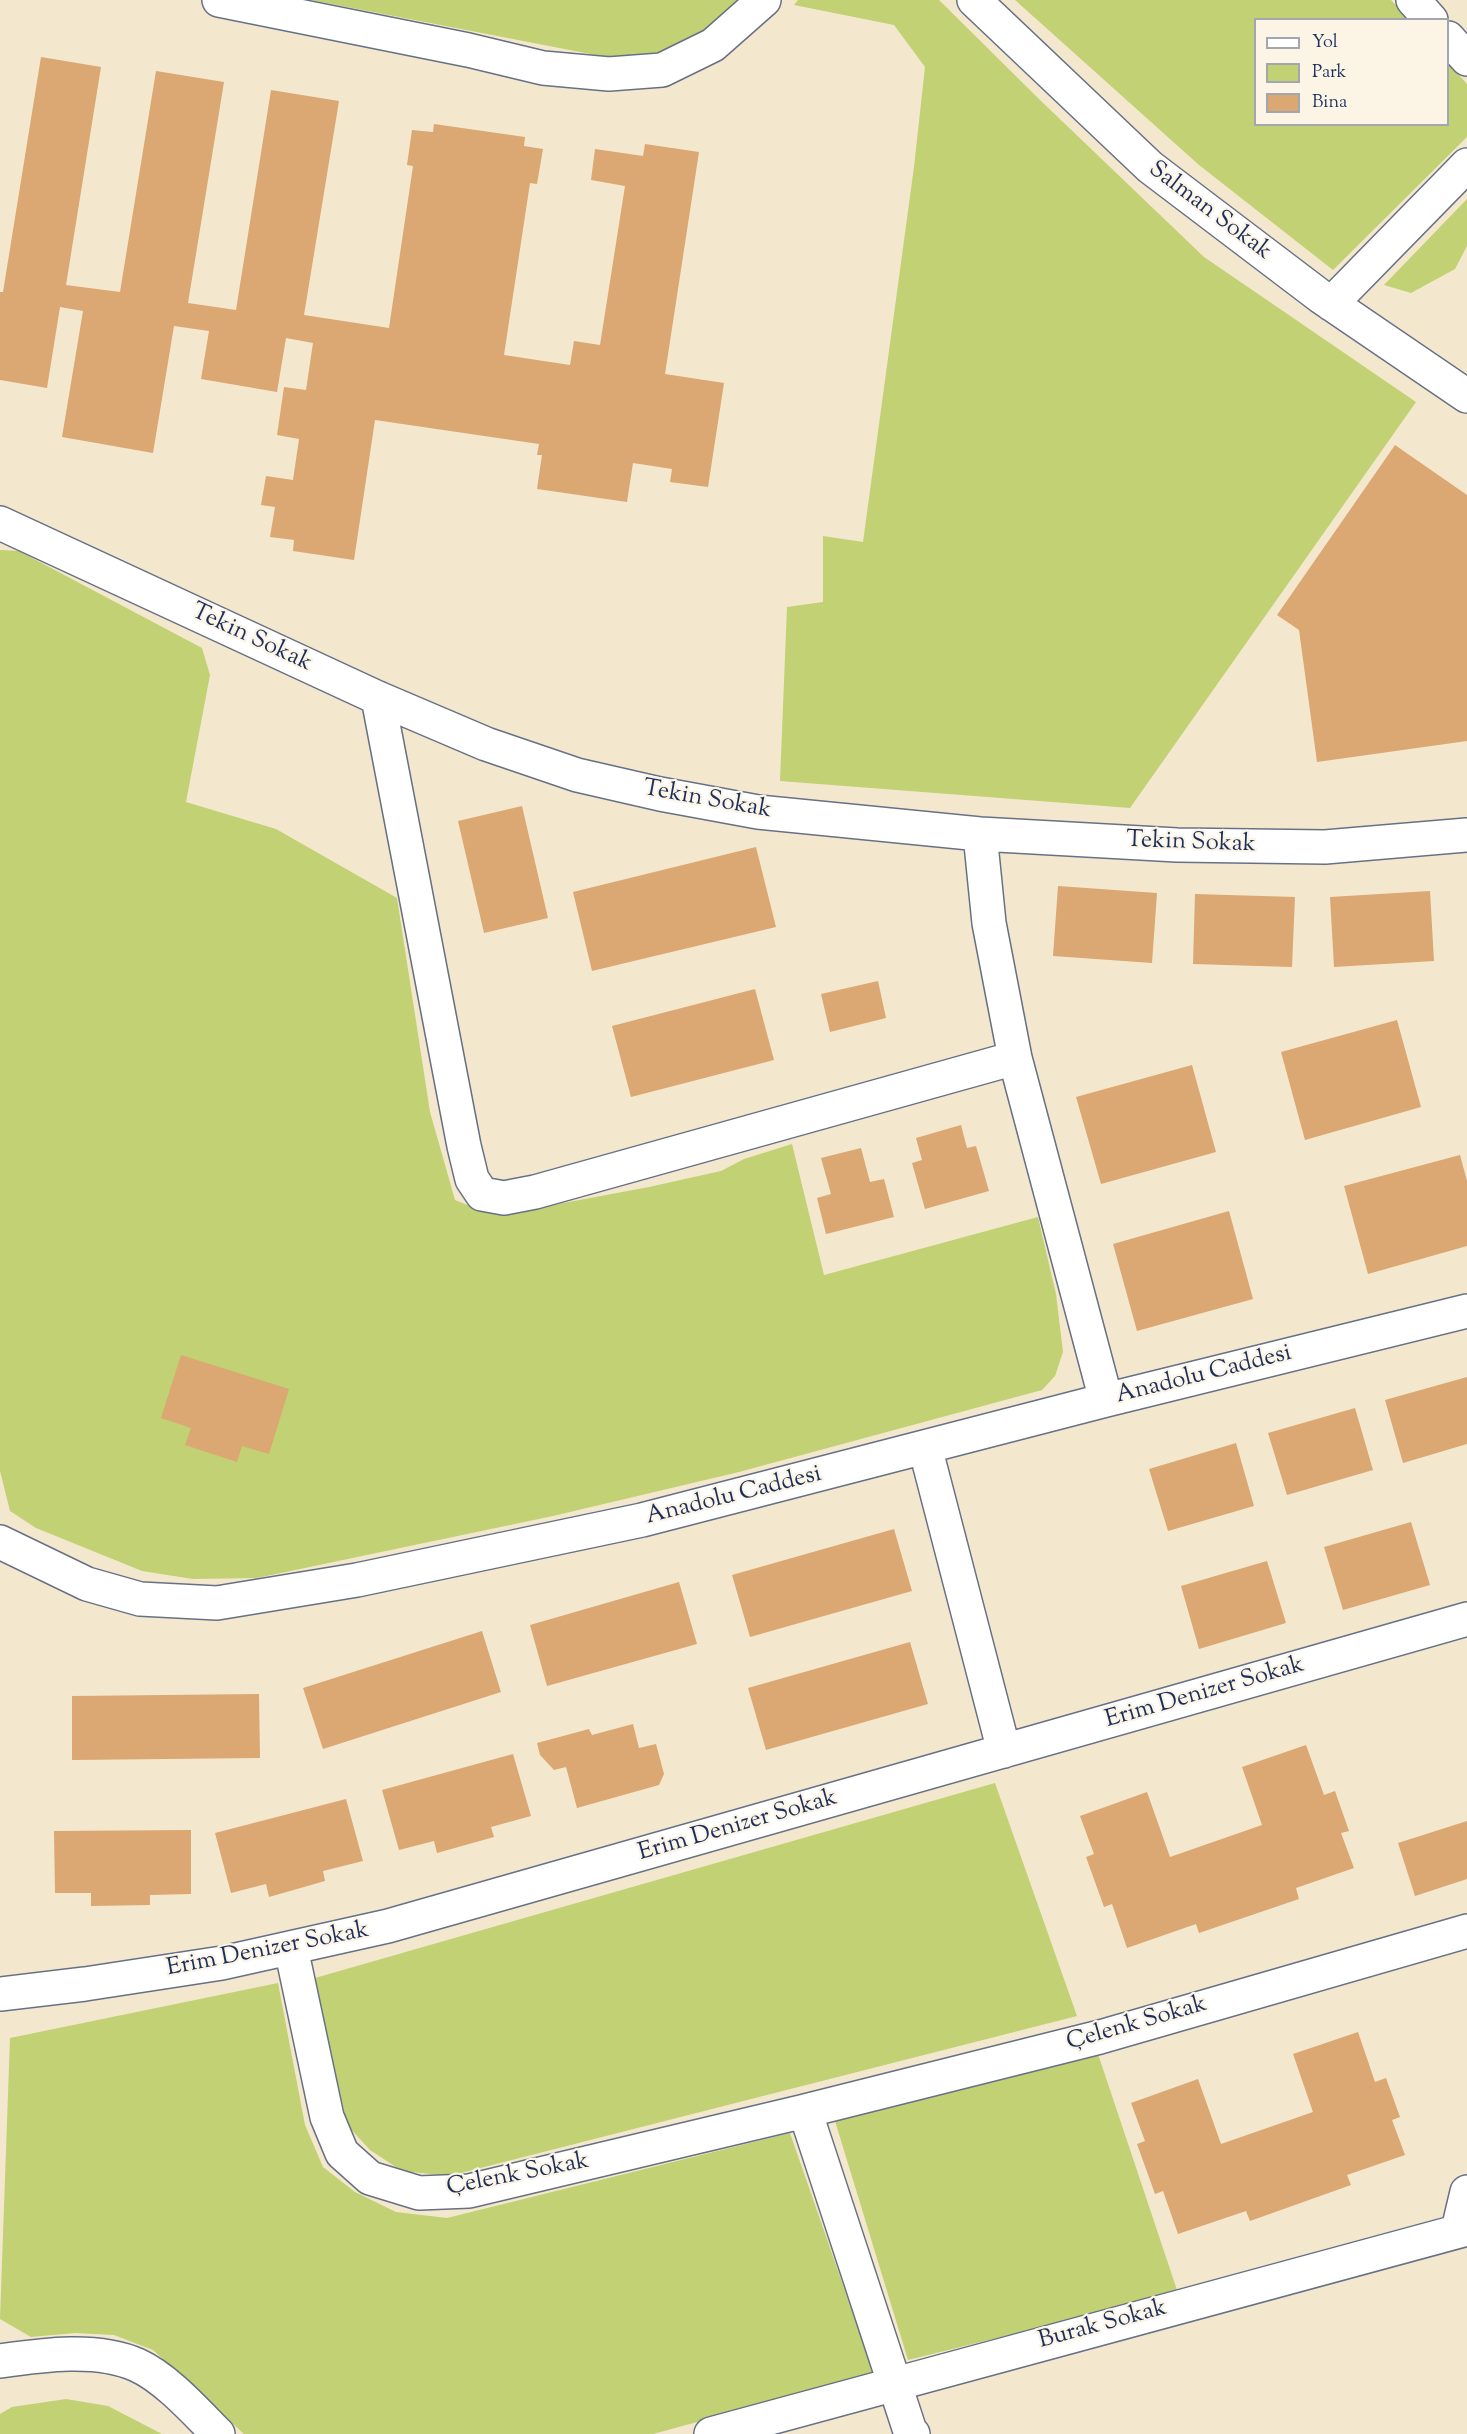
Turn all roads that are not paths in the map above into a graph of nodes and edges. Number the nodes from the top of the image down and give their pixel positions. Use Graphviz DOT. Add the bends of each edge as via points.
graph roads {
  1 [pos="219,0"];
  2 [pos="764,0"];
  3 [pos="974,0"];
  4 [pos="1413,0"];
  5 [pos="1429,18"];
  6 [pos="1449,39"];
  7 [pos="1467,59"];
  8 [pos="1467,165"];
  9 [pos="1331,304"];
  10 [pos="1467,396"];
  11 [pos="0,523"];
  12 [pos="378,698"];
  13 [pos="980,834"];
  14 [pos="1467,835"];
  15 [pos="1015,1058"];
  16 [pos="1467,1311"];
  17 [pos="1106,1401"];
  18 [pos="925,1447"];
  19 [pos="0,1542"];
  20 [pos="1467,1619"];
  21 [pos="1004,1751"];
  22 [pos="1467,1931"];
  23 [pos="291,1948"];
  24 [pos="0,1994"];
  25 [pos="805,2111"];
  26 [pos="1467,2192"];
  27 [pos="1463,2229"];
  28 [pos="0,2361"];
  29 [pos="894,2383"];
  30 [pos="218,2434"];
  31 [pos="711,2434"];
  32 [pos="913,2434"];
  1 -- 2 [label="street" via="543,68 609,74 662,70 713,45"];
  3 -- 9 [label="street, Salman Sokak" via="1150,167"];
  4 -- 5 [label="street"];
  6 -- 7 [label="street"];
  8 -- 9 [label="street"];
  9 -- 10 [label="street, Salman Sokak"];
  11 -- 12 [label="street, Tekin Sokak"];
  12 -- 13 [label="street, Tekin Sokak" via="543,764 660,794 758,812"];
  12 -- 15 [label="street" via="464,1146 472,1179 482,1194 504,1198 535,1192"];
  13 -- 14 [label="street, Tekin Sokak" via="1177,845 1325,847"];
  13 -- 15 [label="street" via="989,923"];
  15 -- 17 [label="street"];
  16 -- 17 [label="street, Anadolu Caddesi"];
  17 -- 18 [label="street, Anadolu Caddesi"];
  18 -- 19 [label="street, Anadolu Caddesi" via="642,1520 357,1580 217,1603 140,1599 87,1584"];
  18 -- 21 [label="street"];
  20 -- 21 [label="street, Erim Denizer Sokak"];
  21 -- 23 [label="street, Erim Denizer Sokak" via="388,1926"];
  22 -- 25 [label="street, Çelenk Sokak" via="1100,2037"];
  23 -- 24 [label="street, Erim Denizer Sokak" via="199,1967"];
  23 -- 25 [label="street, Çelenk Sokak" via="327,2116 342,2153 370,2178 420,2193 469,2191"];
  25 -- 29 [label="street"];
  26 -- 27 [label="street, Burak Sokak"];
  27 -- 29 [label="street, Burak Sokak"];
  28 -- 30 [label="street" via="79,2354 138,2365"];
  29 -- 31 [label="street, Burak Sokak"];
  29 -- 32 [label="street"];
}
